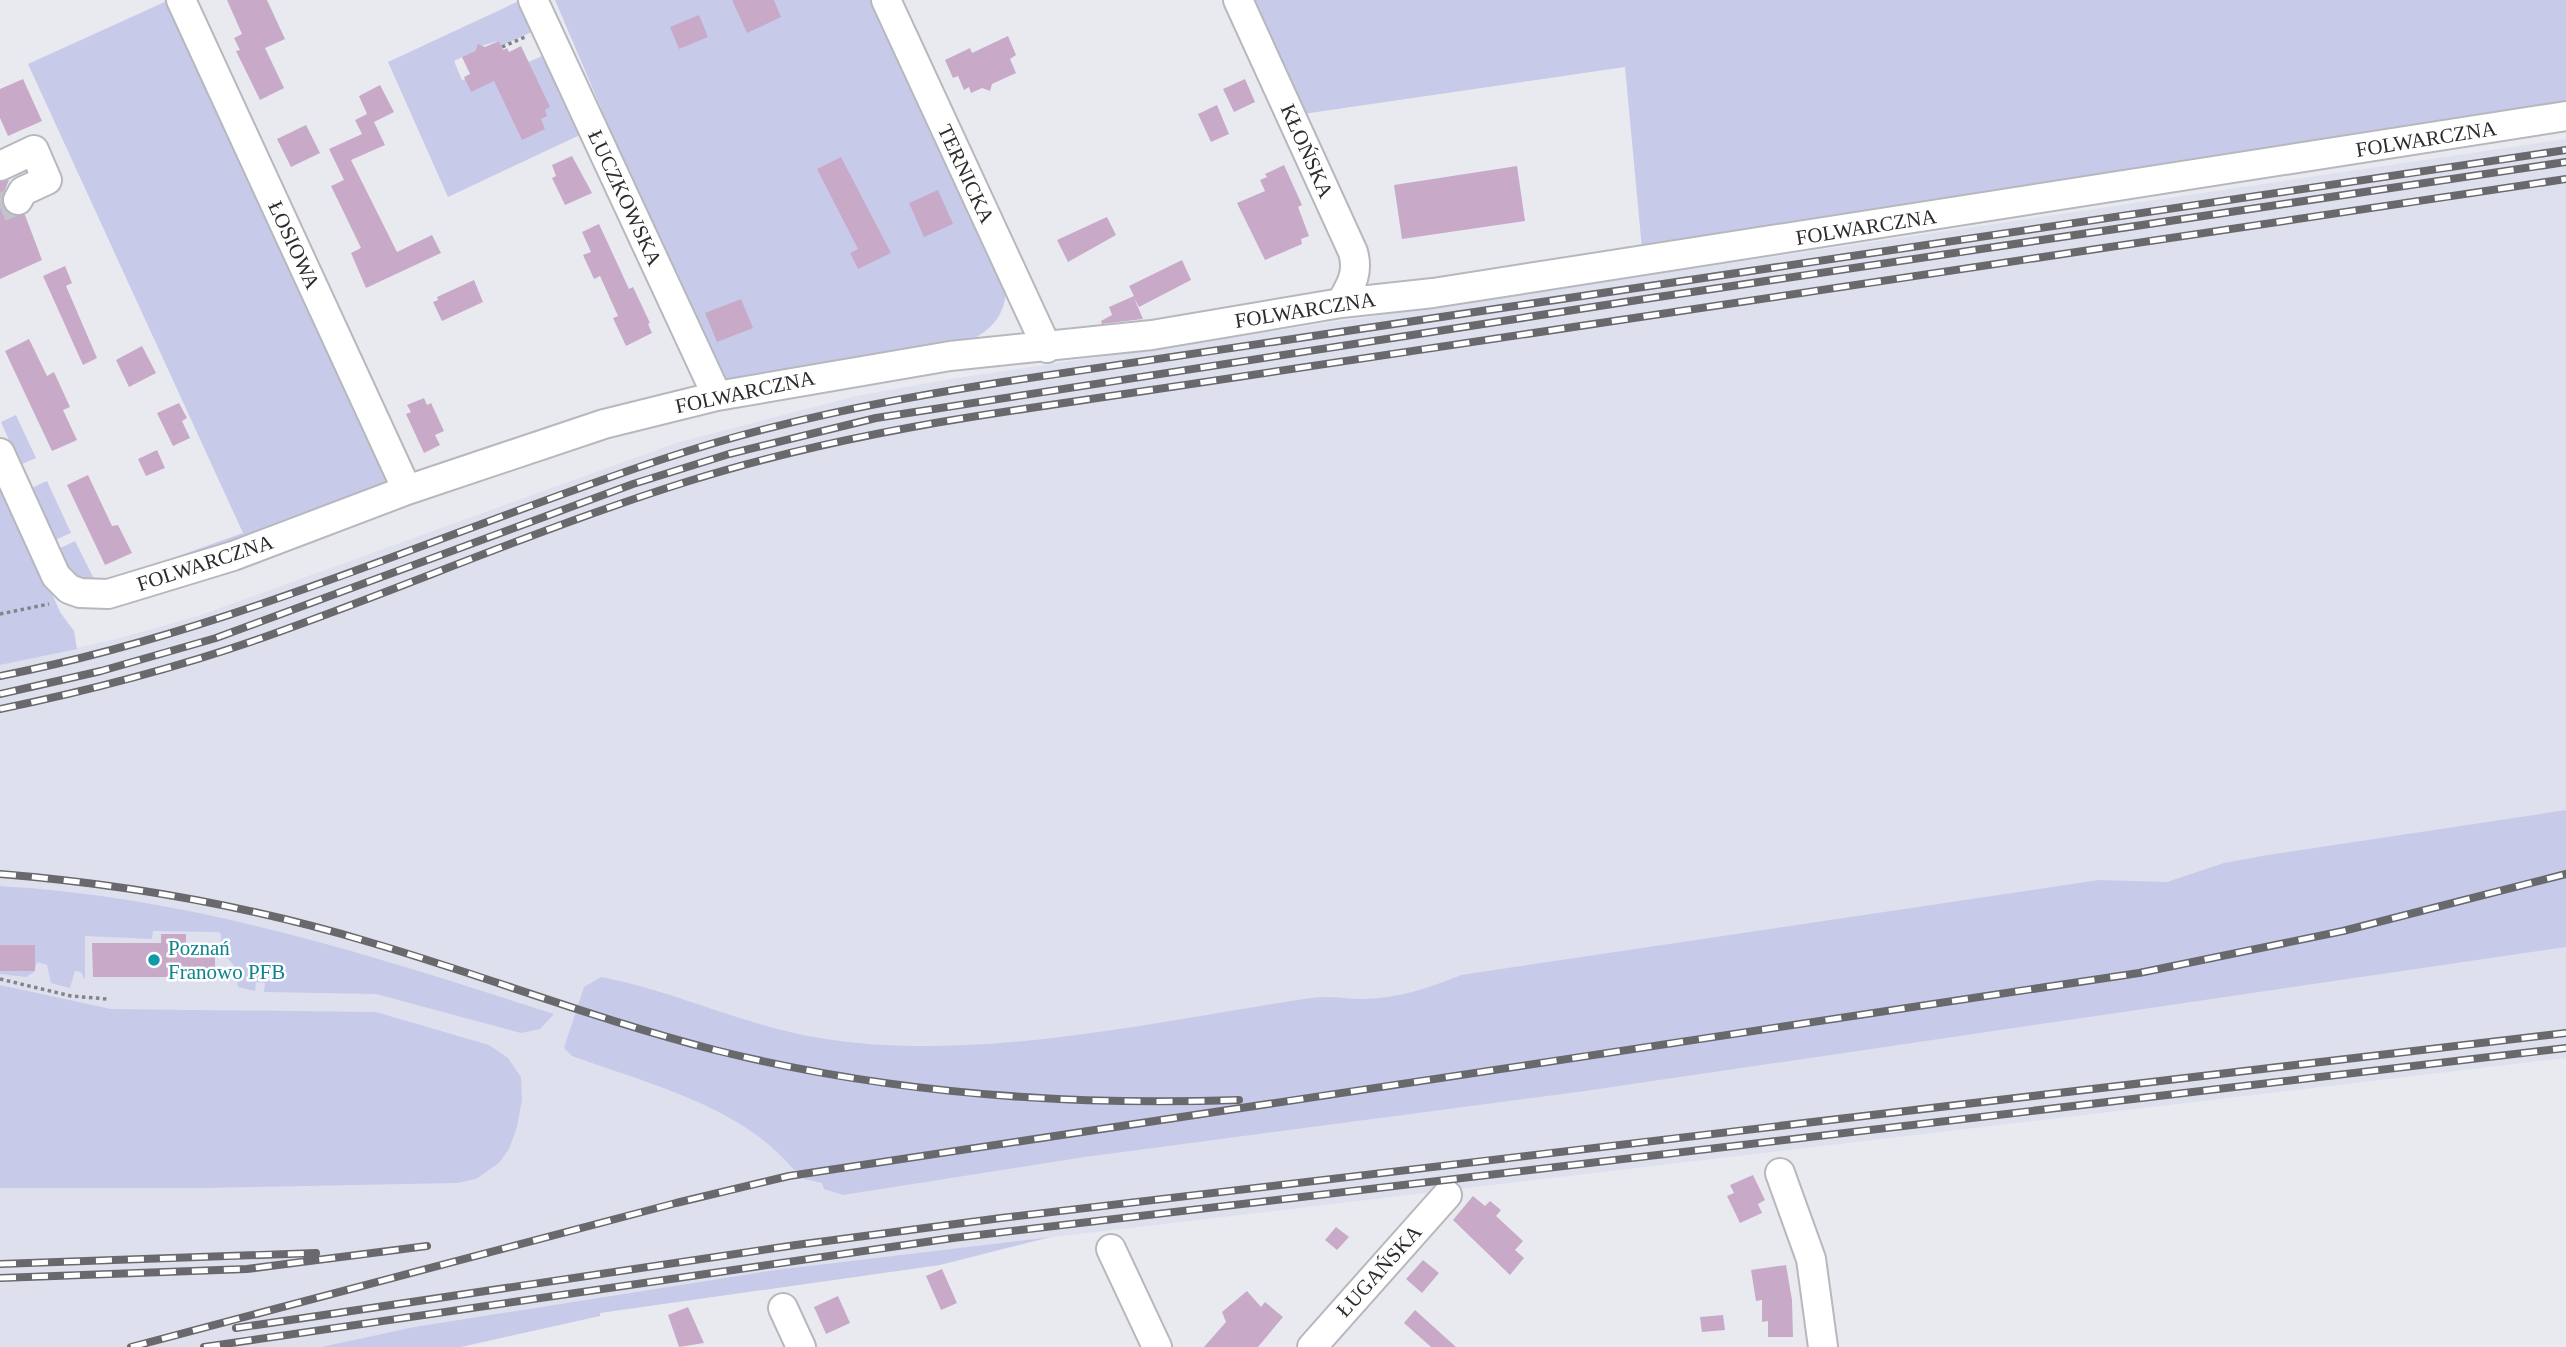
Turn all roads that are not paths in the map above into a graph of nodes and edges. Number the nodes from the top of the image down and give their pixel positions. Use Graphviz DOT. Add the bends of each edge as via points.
graph roads {
  1 [pos="181,0"];
  2 [pos="533,0"];
  3 [pos="886,0"];
  4 [pos="1238,0"];
  5 [pos="2566,116"];
  6 [pos="1341,303"];
  7 [pos="1047,348"];
  8 [pos="717,396"];
  9 [pos="0,453"];
  10 [pos="407,490"];
  11 [pos="1780,1172"];
  12 [pos="1447,1195"];
  13 [pos="1111,1249"];
  14 [pos="783,1308"];
  15 [pos="801,1347"];
  16 [pos="1157,1347"];
  17 [pos="1312,1347"];
  18 [pos="1823,1347"];
  1 -- 10 [label="street, ŁOSIOWA"];
  2 -- 8 [label="street, ŁUCZKOWSKA"];
  3 -- 7 [label="street, TERNICKA"];
  4 -- 6 [label="street, KŁOŃSKA" via="1353,252 1357,265 1354,280"];
  5 -- 6 [label="street, FOLWARCZNA" via="1637,262"];
  6 -- 7 [label="street, FOLWARCZNA"];
  7 -- 8 [label="street, FOLWARCZNA" via="950,356"];
  8 -- 10 [label="street, FOLWARCZNA" via="604,424"];
  9 -- 10 [label="street, FOLWARCZNA" via="56,576 69,589 92,595 233,556"];
  11 -- 18 [label="street" via="1811,1259"];
  12 -- 17 [label="street, ŁUGAŃSKA"];
  13 -- 16 [label="street"];
  14 -- 15 [label="street"];
}
